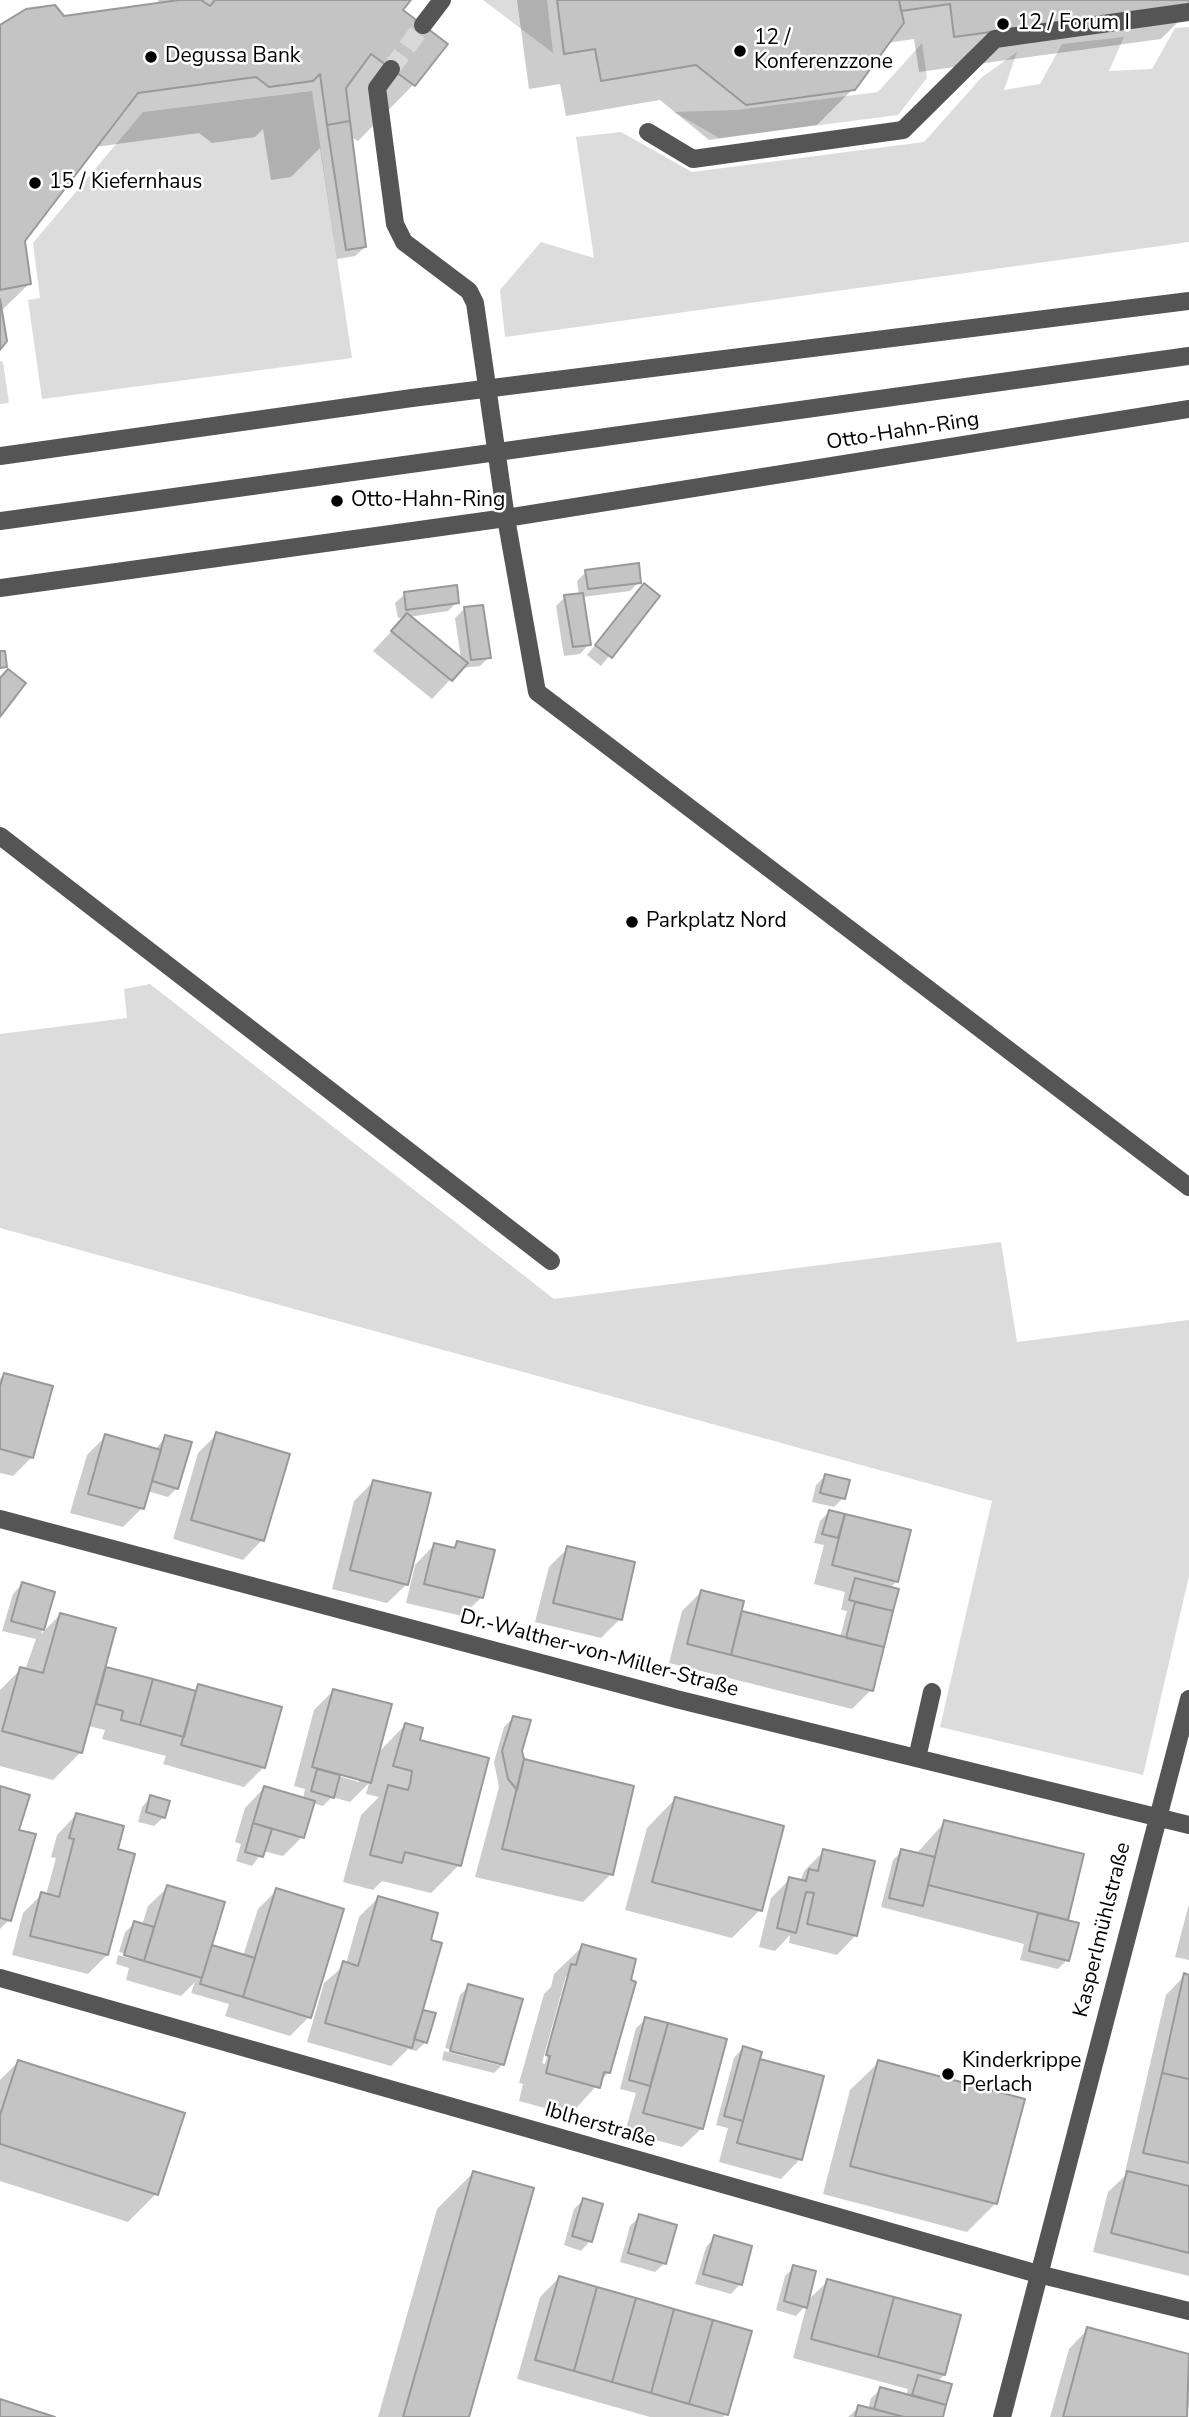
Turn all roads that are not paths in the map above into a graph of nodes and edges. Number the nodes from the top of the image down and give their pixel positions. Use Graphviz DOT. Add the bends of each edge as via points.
graph roads {
  1 [pos="442,0"];
  2 [pos="1189,12"];
  3 [pos="423,25"];
  4 [pos="391,69"];
  5 [pos="648,132"];
  6 [pos="1189,301"];
  7 [pos="1189,356"];
  8 [pos="488,389"];
  9 [pos="1189,409"];
  10 [pos="498,452"];
  11 [pos="0,456"];
  12 [pos="506,518"];
  13 [pos="0,521"];
  14 [pos="0,588"];
  15 [pos="0,836"];
  16 [pos="1189,1187"];
  17 [pos="551,1261"];
  18 [pos="0,1519"];
  19 [pos="932,1692"];
  20 [pos="1189,1699"];
  21 [pos="917,1758"];
  22 [pos="1156,1817"];
  23 [pos="1189,1825"];
  24 [pos="0,1978"];
  25 [pos="1038,2274"];
  26 [pos="1189,2311"];
  27 [pos="1002,2417"];
  1 -- 3 [label="street"];
  2 -- 5 [label="street" via="995,39 903,130 693,159"];
  4 -- 8 [label="street" via="377,88 395,224 404,242 469,291 475,303"];
  6 -- 8 [label="street"];
  7 -- 10 [label="street, Otto-Hahn-Ring"];
  8 -- 10 [label="street"];
  8 -- 11 [label="street"];
  9 -- 12 [label="street, Otto-Hahn-Ring"];
  10 -- 12 [label="street"];
  10 -- 13 [label="street, Otto-Hahn-Ring"];
  12 -- 14 [label="street, Otto-Hahn-Ring"];
  12 -- 16 [label="street" via="537,692"];
  15 -- 17 [label="street"];
  18 -- 21 [label="street, Dr.-Walther-von-Miller-Straße" via="676,1699"];
  19 -- 21 [label="street"];
  20 -- 22 [label="street, Kasperlmühlstraße"];
  21 -- 22 [label="street, Dr.-Walther-von-Miller-Straße"];
  22 -- 23 [label="street, Dr.-Walther-von-Miller-Straße"];
  22 -- 25 [label="street, Kasperlmühlstraße"];
  24 -- 25 [label="street, Iblherstraße"];
  25 -- 26 [label="street, Iblherstraße"];
  25 -- 27 [label="street, Kasperlmühlstraße"];
}
